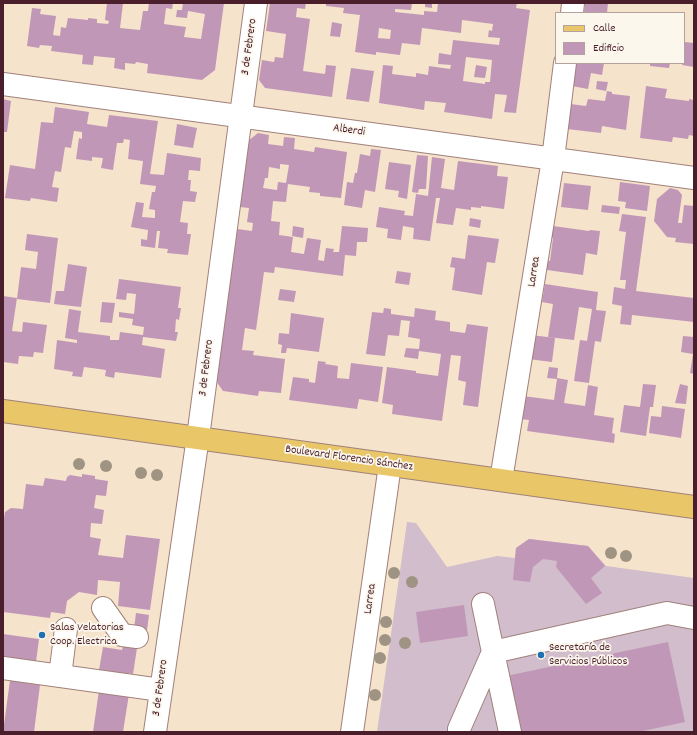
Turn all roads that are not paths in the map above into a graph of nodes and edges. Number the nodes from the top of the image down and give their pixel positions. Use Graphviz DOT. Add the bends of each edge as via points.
graph roads {
  1 [pos="256,3"];
  2 [pos="565,64"];
  3 [pos="3,84"];
  4 [pos="240,117"];
  5 [pos="552,159"];
  6 [pos="694,178"];
  7 [pos="3,411"];
  8 [pos="198,438"];
  9 [pos="390,465"];
  10 [pos="502,480"];
  11 [pos="694,507"];
  12 [pos="483,604"];
  13 [pos="102,608"];
  14 [pos="694,618"];
  15 [pos="66,629"];
  16 [pos="138,637"];
  17 [pos="493,652"];
  18 [pos="3,668"];
  19 [pos="60,676"];
  20 [pos="161,690"];
  21 [pos="154,732"];
  22 [pos="352,732"];
  23 [pos="460,732"];
  24 [pos="510,732"];
  1 -- 4 [label="street, 3 de Febrero"];
  2 -- 5 [label="street, Larrea"];
  3 -- 4 [label="street, Alberdi"];
  4 -- 5 [label="street, Alberdi"];
  4 -- 8 [label="street, 3 de Febrero"];
  5 -- 6 [label="street, Alberdi"];
  5 -- 10 [label="street, Larrea"];
  7 -- 8 [label="main road, Boulevard Florencio Sánchez"];
  8 -- 9 [label="main road, Boulevard Florencio Sánchez"];
  8 -- 20 [label="street, 3 de Febrero"];
  9 -- 10 [label="main road, Boulevard Florencio Sánchez"];
  9 -- 22 [label="street, Larrea"];
  10 -- 11 [label="main road, Boulevard Florencio Sánchez"];
  12 -- 17 [label="street"];
  13 -- 16 [label="street" via="122,635"];
  14 -- 17 [label="street" via="667,613"];
  15 -- 19 [label="street"];
  17 -- 23 [label="street" via="459,729"];
  17 -- 24 [label="street"];
  18 -- 19 [label="street"];
  19 -- 20 [label="street"];
  20 -- 21 [label="street, 3 de Febrero"];
}
